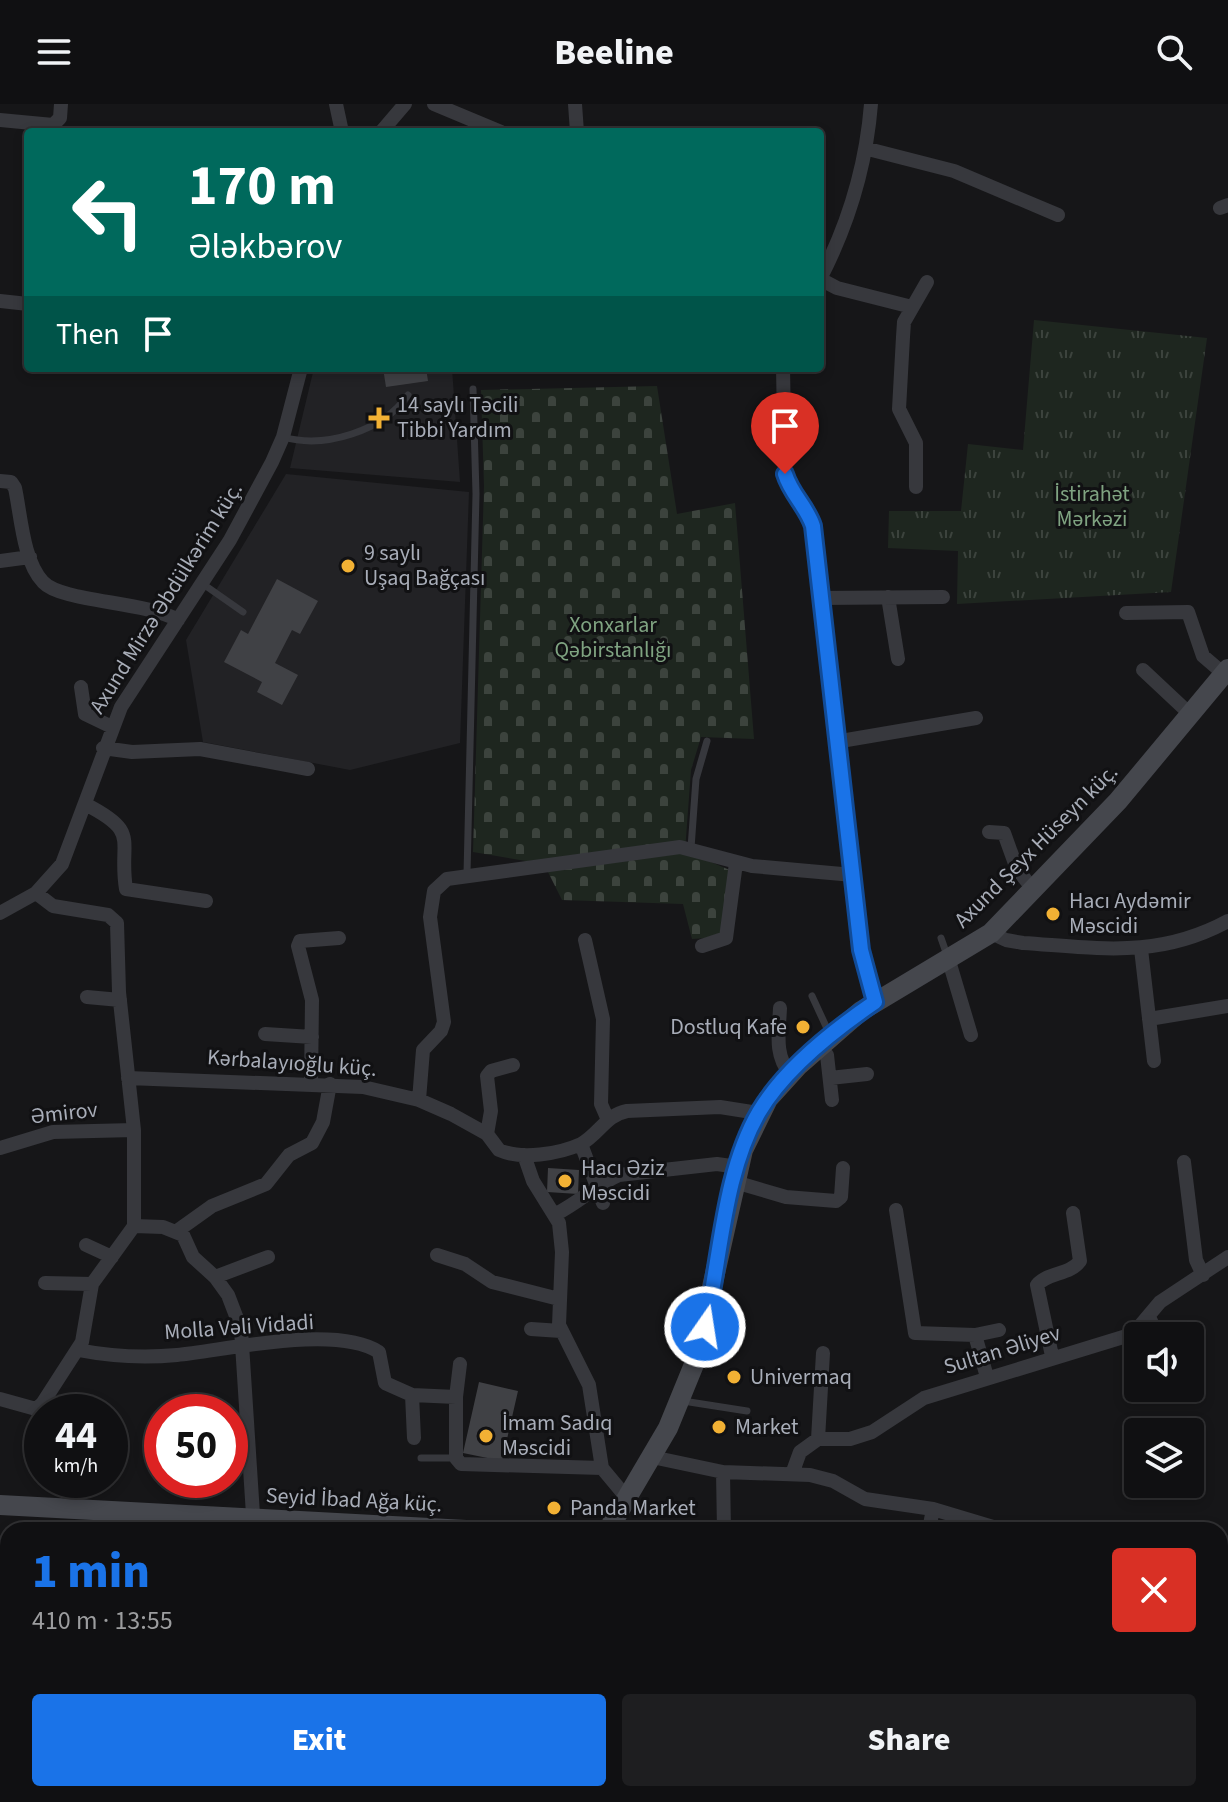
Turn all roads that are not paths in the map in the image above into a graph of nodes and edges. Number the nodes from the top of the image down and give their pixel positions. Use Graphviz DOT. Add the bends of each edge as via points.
graph roads {
  1 [pos="61,104"];
  2 [pos="336,104"];
  3 [pos="405,104"];
  4 [pos="434,104"];
  5 [pos="575,104"];
  6 [pos="871,104"];
  7 [pos="0,120"];
  8 [pos="341,128"];
  9 [pos="384,128"];
  10 [pos="491,128"];
  11 [pos="577,128"];
  12 [pos="868,149"];
  13 [pos="1058,215"];
  14 [pos="824,271"];
  15 [pos="824,281"];
  16 [pos="927,282"];
  17 [pos="0,301"];
  18 [pos="24,304"];
  19 [pos="912,307"];
  20 [pos="300,372"];
  21 [pos="783,372"];
  22 [pos="473,389"];
  23 [pos="408,395"];
  24 [pos="283,437"];
  25 [pos="0,481"];
  26 [pos="916,487"];
  27 [pos="30,557"];
  28 [pos="0,561"];
  29 [pos="203,584"];
  30 [pos="888,597"];
  31 [pos="943,597"];
  32 [pos="820,598"];
  33 [pos="243,612"];
  34 [pos="1126,613"];
  35 [pos="178,620"];
  36 [pos="898,659"];
  37 [pos="1143,670"];
  38 [pos="1226,672"];
  39 [pos="81,687"];
  40 [pos="1191,715"];
  41 [pos="976,718"];
  42 [pos="112,727"];
  43 [pos="707,741"];
  44 [pos="835,742"];
  45 [pos="103,748"];
  46 [pos="308,769"];
  47 [pos="85,804"];
  48 [pos="989,832"];
  49 [pos="691,848"];
  50 [pos="736,863"];
  51 [pos="467,874"];
  52 [pos="853,875"];
  53 [pos="1033,889"];
  54 [pos="36,893"];
  55 [pos="206,901"];
  56 [pos="0,913"];
  57 [pos="1228,921"];
  58 [pos="991,933"];
  59 [pos="339,938"];
  60 [pos="941,938"];
  61 [pos="585,940"];
  62 [pos="702,946"];
  63 [pos="1141,949"];
  64 [pos="949,961"];
  65 [pos="812,996"];
  66 [pos="87,997"];
  67 [pos="120,1000"];
  68 [pos="875,1002"];
  69 [pos="1228,1006"];
  70 [pos="780,1008"];
  71 [pos="1149,1019"];
  72 [pos="265,1034"];
  73 [pos="971,1035"];
  74 [pos="312,1037"];
  75 [pos="825,1042"];
  76 [pos="1154,1061"];
  77 [pos="513,1065"];
  78 [pos="790,1074"];
  79 [pos="867,1074"];
  80 [pos="128,1078"];
  81 [pos="830,1078"];
  82 [pos="311,1084"];
  83 [pos="330,1084"];
  84 [pos="419,1100"];
  85 [pos="832,1100"];
  86 [pos="758,1113"];
  87 [pos="608,1120"];
  88 [pos="134,1130"];
  89 [pos="487,1134"];
  90 [pos="581,1144"];
  91 [pos="0,1148"];
  92 [pos="524,1155"];
  93 [pos="1184,1162"];
  94 [pos="843,1168"];
  95 [pos="736,1174"];
  96 [pos="597,1188"];
  97 [pos="603,1203"];
  98 [pos="896,1210"];
  99 [pos="1073,1213"];
  100 [pos="556,1214"];
  101 [pos="134,1226"];
  102 [pos="177,1231"];
  103 [pos="86,1245"];
  104 [pos="437,1255"];
  105 [pos="112,1257"];
  106 [pos="268,1257"];
  107 [pos="1228,1257"];
  108 [pos="1203,1275"];
  109 [pos="215,1277"];
  110 [pos="45,1283"];
  111 [pos="92,1284"];
  112 [pos="559,1299"];
  113 [pos="1149,1317"];
  114 [pos="1151,1322"];
  115 [pos="531,1329"];
  116 [pos="999,1330"];
  117 [pos="561,1331"];
  118 [pos="975,1335"];
  119 [pos="244,1345"];
  120 [pos="78,1350"];
  121 [pos="823,1353"];
  122 [pos="1052,1356"];
  123 [pos="460,1364"];
  124 [pos="987,1377"];
  125 [pos="412,1395"];
  126 [pos="456,1397"];
  127 [pos="0,1399"];
  128 [pos="681,1401"];
  129 [pos="747,1411"];
  130 [pos="414,1438"];
  131 [pos="818,1439"];
  132 [pos="652,1457"];
  133 [pos="421,1458"];
  134 [pos="456,1458"];
  135 [pos="602,1468"];
  136 [pos="723,1472"];
  137 [pos="792,1474"];
  138 [pos="627,1498"];
  139 [pos="0,1505"];
  140 [pos="933,1509"];
  141 [pos="226,1522"];
  142 [pos="253,1522"];
  143 [pos="613,1522"];
  144 [pos="724,1522"];
  145 [pos="931,1522"];
  146 [pos="976,1522"];
  1 -- 7 [label="street" via="60,118 53,125"];
  2 -- 8 [label="street"];
  3 -- 9 [label="street"];
  4 -- 10 [label="street"];
  5 -- 11 [label="street"];
  6 -- 12 [label="street"];
  12 -- 13 [label="street" via="954,171"];
  12 -- 14 [label="street" via="843,234"];
  15 -- 19 [label="street"];
  16 -- 19 [label="street"];
  17 -- 18 [label="street"];
  19 -- 26 [label="street" via="904,322 899,409 916,443"];
  20 -- 24 [label="street, Axund Mirzə Əbdülkərim küç."];
  21 -- 32 [label="street" via="785,474 813,526"];
  22 -- 51 [label="lane" via="476,494"];
  23 -- 24 [label="lane" via="389,418 351,434 305,441"];
  24 -- 29 [label="street, Axund Mirzə Əbdülkərim küç." via="254,499"];
  25 -- 27 [label="street" via="15,488"];
  27 -- 28 [label="street"];
  27 -- 35 [label="street" via="43,583 66,594 140,605"];
  29 -- 33 [label="lane"];
  29 -- 35 [label="street, Axund Mirzə Əbdülkərim küç."];
  30 -- 31 [label="street"];
  30 -- 32 [label="street"];
  30 -- 36 [label="street"];
  32 -- 44 [label="street"];
  34 -- 38 [label="street" via="1188,612 1203,656"];
  35 -- 42 [label="street, Axund Mirzə Əbdülkərim küç."];
  37 -- 40 [label="street"];
  38 -- 40 [label="main road, Axund Şeyx Hüseyn küç."];
  39 -- 42 [label="street" via="85,714"];
  40 -- 53 [label="main road, Axund Şeyx Hüseyn küç."];
  41 -- 44 [label="street"];
  42 -- 45 [label="street, Axund Mirzə Əbdülkərim küç."];
  43 -- 49 [label="lane" via="696,779"];
  44 -- 52 [label="street"];
  45 -- 46 [label="street" via="210,750"];
  45 -- 47 [label="street, Axund Mirzə Əbdülkərim küç."];
  47 -- 54 [label="street, Axund Mirzə Əbdülkərim küç." via="62,864"];
  47 -- 55 [label="street" via="111,817 124,834 126,889"];
  48 -- 53 [label="street" via="1004,833 1017,869"];
  49 -- 50 [label="street"];
  49 -- 51 [label="street"];
  50 -- 52 [label="street"];
  50 -- 62 [label="street" via="726,938"];
  51 -- 84 [label="street" via="440,884 430,905 444,1022 423,1050"];
  52 -- 68 [label="street" via="861,950"];
  53 -- 58 [label="main road, Axund Şeyx Hüseyn küç."];
  54 -- 56 [label="street, Axund Mirzə Əbdülkərim küç."];
  54 -- 67 [label="street" via="53,906 113,917"];
  57 -- 63 [label="street" via="1187,940"];
  58 -- 63 [label="street" via="1023,943"];
  58 -- 64 [label="main road, Axund Şeyx Hüseyn küç."];
  59 -- 74 [label="street" via="300,941 312,1000"];
  60 -- 64 [label="lane"];
  61 -- 87 [label="street" via="603,1019 601,1104"];
  63 -- 71 [label="street"];
  64 -- 68 [label="main road, Axund Şeyx Hüseyn küç."];
  64 -- 73 [label="street"];
  65 -- 75 [label="lane"];
  66 -- 67 [label="street"];
  67 -- 80 [label="street"];
  68 -- 75 [label="main road, Axund Şeyx Hüseyn küç."];
  69 -- 71 [label="street"];
  70 -- 78 [label="street" via="778,1049"];
  71 -- 76 [label="street"];
  72 -- 74 [label="street"];
  74 -- 82 [label="street"];
  75 -- 78 [label="main road, Axund Şeyx Hüseyn küç."];
  75 -- 81 [label="street"];
  77 -- 89 [label="street" via="487,1076"];
  78 -- 86 [label="main road, Axund Şeyx Hüseyn küç."];
  79 -- 81 [label="street"];
  80 -- 82 [label="street, Kərbalayıoğlu küç."];
  80 -- 88 [label="street"];
  81 -- 85 [label="street"];
  82 -- 83 [label="street, Kərbalayıoğlu küç."];
  83 -- 84 [label="street, Kərbalayıoğlu küç."];
  83 -- 102 [label="street" via="323,1122 312,1143 289,1155 266,1184 220,1202"];
  84 -- 89 [label="street, Kərbalayıoğlu küç."];
  86 -- 87 [label="street" via="720,1107 642,1110 617,1113"];
  86 -- 95 [label="main road, Axund Şeyx Hüseyn küç."];
  87 -- 90 [label="street"];
  88 -- 91 [label="street, Əmirov" via="53,1132"];
  88 -- 101 [label="street"];
  89 -- 92 [label="street, Kərbalayıoğlu küç." via="499,1150"];
  90 -- 92 [label="street"];
  90 -- 96 [label="street"];
  92 -- 100 [label="street" via="540,1194"];
  93 -- 108 [label="street" via="1196,1260"];
  94 -- 95 [label="street" via="841,1197 836,1201 786,1197"];
  95 -- 96 [label="street" via="717,1164 638,1170"];
  95 -- 128 [label="main road, Axund Şeyx Hüseyn küç." via="705,1327"];
  96 -- 97 [label="street"];
  96 -- 100 [label="street"];
  98 -- 118 [label="street" via="915,1333"];
  99 -- 122 [label="street" via="1080,1261 1037,1285"];
  100 -- 112 [label="street" via="562,1252"];
  101 -- 102 [label="street"];
  101 -- 105 [label="street"];
  102 -- 109 [label="street" via="193,1257"];
  103 -- 105 [label="street"];
  104 -- 112 [label="street" via="465,1264 492,1282"];
  105 -- 111 [label="street"];
  106 -- 109 [label="street"];
  107 -- 108 [label="street, Sultan Əliyev"];
  108 -- 113 [label="street, Sultan Əliyev" via="1160,1302"];
  109 -- 119 [label="street" via="237,1313"];
  110 -- 111 [label="street"];
  111 -- 120 [label="street"];
  112 -- 117 [label="street"];
  113 -- 114 [label="street"];
  113 -- 122 [label="street, Sultan Əliyev" via="1124,1337"];
  115 -- 117 [label="street"];
  116 -- 118 [label="street"];
  117 -- 135 [label="street" via="589,1385"];
  118 -- 124 [label="street"];
  119 -- 120 [label="street, Molla Vəli Vidadi" via="175,1355"];
  119 -- 125 [label="street, Molla Vəli Vidadi" via="336,1342 373,1348 383,1360 385,1383"];
  119 -- 142 [label="street"];
  120 -- 127 [label="street" via="36,1409"];
  121 -- 131 [label="street"];
  122 -- 124 [label="street, Sultan Əliyev"];
  123 -- 126 [label="street"];
  124 -- 131 [label="street, Sultan Əliyev" via="911,1404 872,1432 850,1439"];
  125 -- 126 [label="street"];
  125 -- 130 [label="street"];
  126 -- 134 [label="street"];
  128 -- 129 [label="lane"];
  128 -- 132 [label="main road, Axund Şeyx Hüseyn küç."];
  131 -- 137 [label="street" via="800,1452"];
  132 -- 136 [label="street"];
  132 -- 138 [label="main road, Axund Şeyx Hüseyn küç."];
  133 -- 134 [label="lane"];
  134 -- 135 [label="street" via="471,1466"];
  135 -- 138 [label="street"];
  136 -- 137 [label="street"];
  136 -- 144 [label="street"];
  137 -- 140 [label="street" via="833,1481 865,1499"];
  138 -- 143 [label="main road, Axund Şeyx Hüseyn küç."];
  139 -- 141 [label="main road, Seyid İbad Ağa küç."];
  140 -- 145 [label="street"];
  140 -- 146 [label="street"];
}
